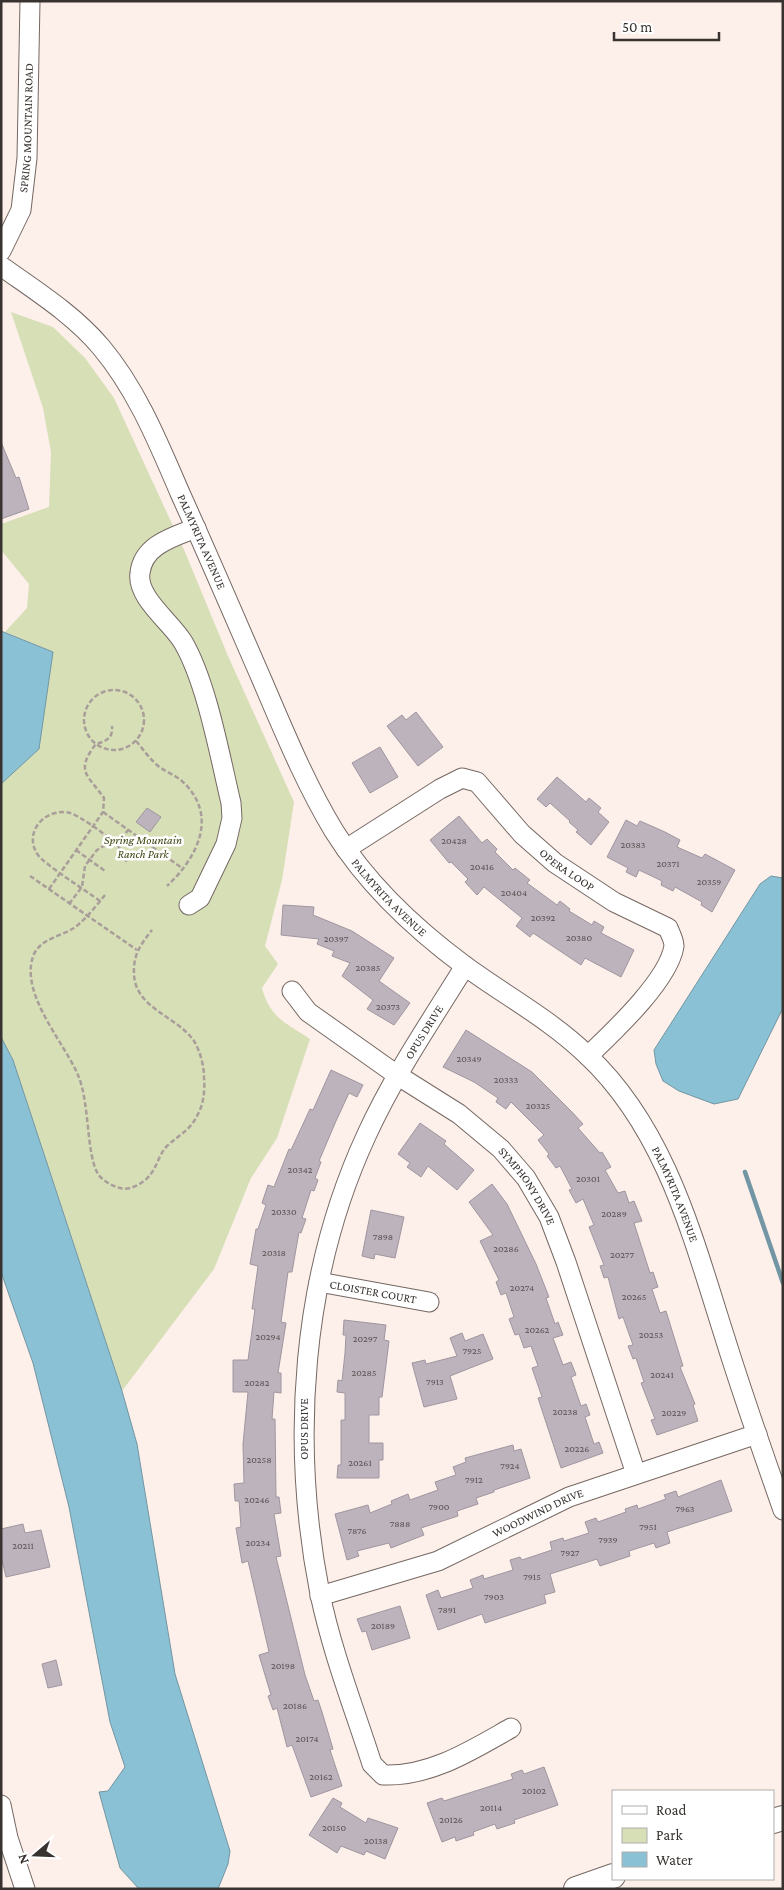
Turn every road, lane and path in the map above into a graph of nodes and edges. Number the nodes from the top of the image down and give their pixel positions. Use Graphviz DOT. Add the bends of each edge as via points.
graph roads {
  1 [pos="30,1"];
  2 [pos="1,251"];
  3 [pos="1,266"];
  4 [pos="196,528"];
  5 [pos="112,726"];
  6 [pos="136,741"];
  7 [pos="96,744"];
  8 [pos="102,812"];
  9 [pos="92,826"];
  10 [pos="128,830"];
  11 [pos="112,841"];
  12 [pos="117,845"];
  13 [pos="346,849"];
  14 [pos="76,850"];
  15 [pos="90,860"];
  16 [pos="127,863"];
  17 [pos="182,868"];
  18 [pos="105,871"];
  19 [pos="60,872"];
  20 [pos="30,876"];
  21 [pos="167,886"];
  22 [pos="82,887"];
  23 [pos="48,889"];
  24 [pos="105,895"];
  25 [pos="100,901"];
  26 [pos="69,904"];
  27 [pos="189,905"];
  28 [pos="86,916"];
  29 [pos="152,930"];
  30 [pos="137,950"];
  31 [pos="465,966"];
  32 [pos="292,991"];
  33 [pos="588,1056"];
  34 [pos="397,1075"];
  35 [pos="318,1282"];
  36 [pos="429,1302"];
  37 [pos="756,1434"];
  38 [pos="636,1474"];
  39 [pos="783,1510"];
  40 [pos="320,1596"];
  41 [pos="511,1728"];
  42 [pos="1,1805"];
  43 [pos="612,1876"];
  44 [pos="25,1889"];
  45 [pos="576,1889"];
  1 -- 2 [label="street, SPRING MOUNTAIN ROAD" via="27,158 21,210"];
  3 -- 4 [label="street, PALMYRITA AVENUE" via="58,306 98,343 112,361 132,389"];
  4 -- 13 [label="street, PALMYRITA AVENUE" via="302,770"];
  4 -- 27 [label="street" via="148,552 139,577 144,594 173,628 197,670 231,803 232,818 226,844 200,898"];
  5 -- 7 [label="path" via="111,736"];
  6 -- 7 [label="path" via="121,750 104,749"];
  6 -- 7 [label="path" via="144,726 142,708 124,691 107,690 92,698 84,714 85,731"];
  6 -- 17 [label="path" via="157,765 183,781 200,809 200,840"];
  7 -- 8 [label="path" via="88,756 86,771 91,784 104,798"];
  8 -- 9 [label="path"];
  8 -- 10 [label="path"];
  9 -- 11 [label="path"];
  9 -- 14 [label="path"];
  9 -- 19 [label="path" via="64,812 41,818 36,825 33,841 37,854"];
  10 -- 12 [label="path"];
  10 -- 17 [label="path"];
  11 -- 12 [label="path"];
  11 -- 15 [label="path" via="97,850"];
  12 -- 16 [label="path"];
  13 -- 31 [label="street, PALMYRITA AVENUE" via="400,911"];
  13 -- 33 [label="street, OPERA LOOP" via="462,778 477,782 522,834 554,863 614,902 668,928 674,944 669,962 626,1019"];
  14 -- 15 [label="path"];
  14 -- 19 [label="path"];
  15 -- 18 [label="path"];
  15 -- 22 [label="path" via="85,866"];
  17 -- 21 [label="path"];
  19 -- 22 [label="path"];
  19 -- 23 [label="path"];
  20 -- 23 [label="path"];
  22 -- 25 [label="path"];
  22 -- 26 [label="path"];
  23 -- 26 [label="path"];
  24 -- 25 [label="path"];
  25 -- 28 [label="path"];
  26 -- 28 [label="path"];
  28 -- 30 [label="path"];
  28 -- 30 [label="path" via="74,928 45,942 34,953 31,978 45,1018 68,1056 84,1092 98,1174 124,1189 133,1187 150,1175 167,1146 190,1127 199,1114 205,1086 204,1070 194,1042 137,991 134,978"];
  29 -- 30 [label="path"];
  31 -- 33 [label="street, PALMYRITA AVENUE" via="554,1026"];
  31 -- 34 [label="street, OPUS DRIVE"];
  32 -- 34 [label="street, SYMPHONY DRIVE" via="308,1012"];
  33 -- 37 [label="street, PALMYRITA AVENUE" via="629,1104 664,1164 702,1265"];
  34 -- 35 [label="street, OPUS DRIVE" via="366,1134"];
  34 -- 38 [label="street, SYMPHONY DRIVE" via="459,1114 501,1149 526,1178 549,1217"];
  35 -- 36 [label="street, CLOISTER COURT"];
  35 -- 40 [label="street, OPUS DRIVE" via="305,1392 304,1464 309,1534"];
  37 -- 38 [label="street, WOODWIND DRIVE"];
  37 -- 39 [label="street, PALMYRITA AVENUE"];
  38 -- 40 [label="street, WOODWIND DRIVE" via="547,1506 438,1562"];
  40 -- 41 [label="street, OPUS DRIVE" via="333,1648 372,1764 383,1775 403,1776 428,1768 464,1754"];
  42 -- 44 [label="street"];
  43 -- 45 [label="main road"];
}
